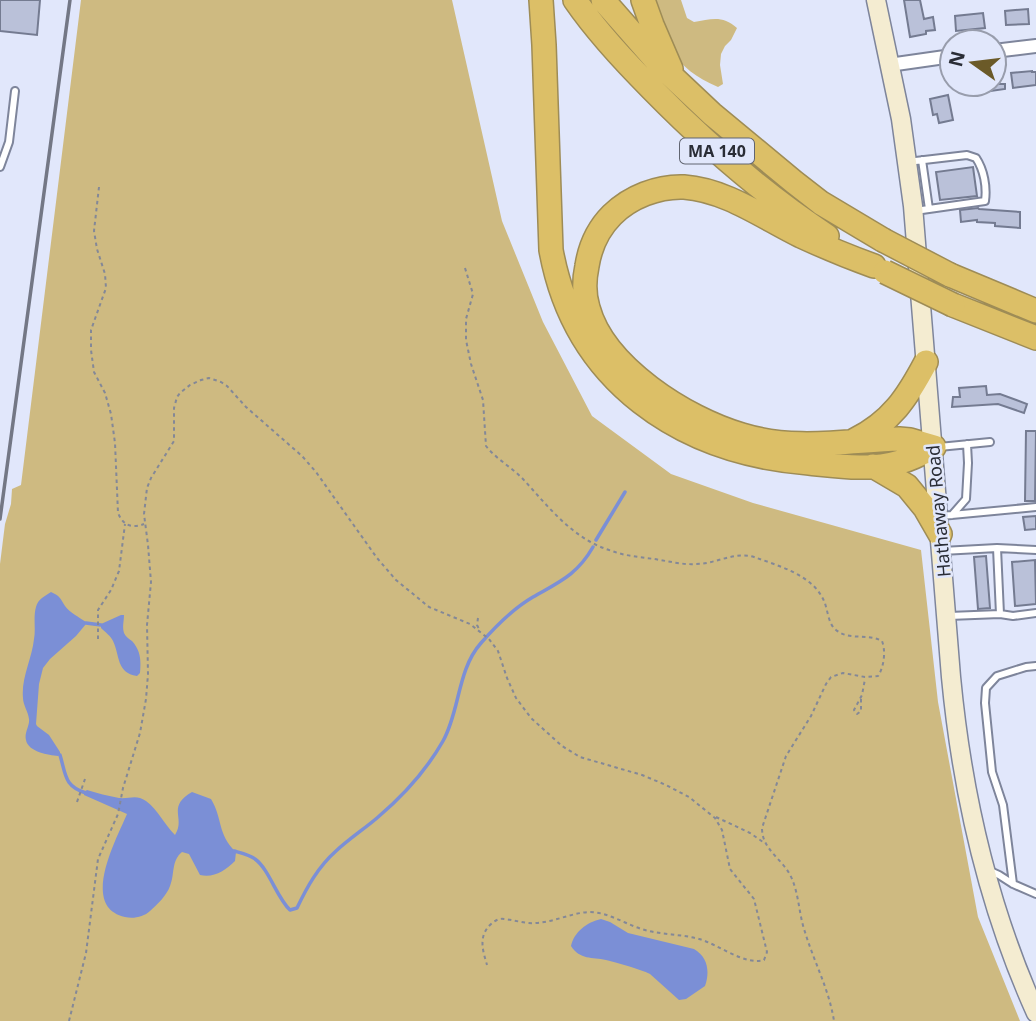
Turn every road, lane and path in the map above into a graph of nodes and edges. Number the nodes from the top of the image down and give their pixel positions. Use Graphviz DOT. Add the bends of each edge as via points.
graph roads {
  1 [pos="541,0"];
  2 [pos="575,0"];
  3 [pos="603,0"];
  4 [pos="643,0"];
  5 [pos="876,0"];
  6 [pos="1036,46"];
  7 [pos="1008,49"];
  8 [pos="938,59"];
  9 [pos="889,65"];
  10 [pos="679,84"];
  11 [pos="15,91"];
  12 [pos="915,161"];
  13 [pos="0,167"];
  14 [pos="99,187"];
  15 [pos="921,210"];
  16 [pos="465,268"];
  17 [pos="880,269"];
  18 [pos="1036,311"];
  19 [pos="1036,338"];
  20 [pos="926,362"];
  21 [pos="852,442"];
  22 [pos="990,442"];
  23 [pos="967,444"];
  24 [pos="934,447"];
  25 [pos="873,466"];
  26 [pos="1036,508"];
  27 [pos="145,523"];
  28 [pos="125,524"];
  29 [pos="943,529"];
  30 [pos="997,548"];
  31 [pos="1036,550"];
  32 [pos="1036,613"];
  33 [pos="1000,614"];
  34 [pos="947,616"];
  35 [pos="478,618"];
  36 [pos="482,633"];
  37 [pos="98,639"];
  38 [pos="1036,666"];
  39 [pos="865,677"];
  40 [pos="861,699"];
  41 [pos="85,779"];
  42 [pos="77,802"];
  43 [pos="711,815"];
  44 [pos="766,844"];
  45 [pos="985,869"];
  46 [pos="1013,884"];
  47 [pos="1036,894"];
  48 [pos="487,965"];
  49 [pos="1034,1005"];
  50 [pos="69,1021"];
  51 [pos="834,1021"];
  1 -- 25 [label="highway" via="551,250 570,314 593,354 620,384 661,417 724,447 786,461"];
  2 -- 17 [label="highway, MA 140" via="627,63 705,140 802,219"];
  3 -- 10 [label="highway, MA 140"];
  4 -- 10 [label="highway"];
  5 -- 9 [label="main road, Hathaway Road"];
  6 -- 7 [label="street"];
  8 -- 9 [label="street"];
  9 -- 12 [label="main road, Hathaway Road"];
  10 -- 18 [label="highway, MA 140, bridge" via="841,216 950,275"];
  11 -- 13 [label="lane" via="9,142"];
  12 -- 15 [label="main road, Hathaway Road"];
  12 -- 15 [label="lane" via="976,158 986,192 985,201"];
  14 -- 28 [label="path" via="94,231 106,288 91,330 91,350 93,372 111,414 118,513"];
  15 -- 20 [label="main road, Hathaway Road"];
  16 -- 39 [label="path" via="473,294 466,340 483,400 490,451 561,521 612,551 700,565 745,555 808,580 820,593 837,631 882,641 880,673"];
  17 -- 19 [label="highway, MA 140, bridge"];
  17 -- 21 [label="highway" via="729,199 683,187 650,192 615,213 595,240 585,275 587,307 601,335 624,364 661,396 706,422 760,440 808,445"];
  20 -- 21 [label="highway" via="896,410"];
  20 -- 24 [label="main road, Hathaway Road"];
  21 -- 24 [label="highway" via="899,439"];
  22 -- 23 [label="lane"];
  23 -- 24 [label="lane"];
  23 -- 29 [label="lane" via="966,499"];
  24 -- 25 [label="highway" via="898,463"];
  24 -- 29 [label="main road, Hathaway Road"];
  25 -- 29 [label="highway" via="907,486"];
  26 -- 29 [label="lane"];
  27 -- 28 [label="path"];
  27 -- 36 [label="path" via="149,482 174,442 177,397 190,385 215,379 302,456 396,580 429,607"];
  27 -- 50 [label="path" via="151,582 148,674 140,733 118,814 98,859 86,953"];
  28 -- 37 [label="path" via="119,571 98,610"];
  29 -- 30 [label="lane"];
  29 -- 34 [label="main road, Hathaway Road"];
  30 -- 31 [label="lane"];
  30 -- 33 [label="lane"];
  32 -- 33 [label="lane"];
  33 -- 34 [label="lane"];
  34 -- 45 [label="main road, Hathaway Road" via="958,740"];
  35 -- 36 [label="path"];
  36 -- 43 [label="path" via="498,651 516,698 562,746 580,757 666,785"];
  38 -- 46 [label="lane" via="997,676 986,688 992,772 1003,805"];
  39 -- 40 [label="path"];
  39 -- 44 [label="path" via="843,673 826,684 784,763 762,828"];
  41 -- 42 [label="path"];
  43 -- 44 [label="path"];
  43 -- 48 [label="path" via="722,830 730,869 754,900 767,952 764,960 751,961 697,938 647,930 591,912 540,923 497,920 483,939"];
  44 -- 51 [label="path" via="792,878"];
  45 -- 46 [label="lane"];
  45 -- 49 [label="main road, Hathaway Road"];
  46 -- 47 [label="lane"];
}
